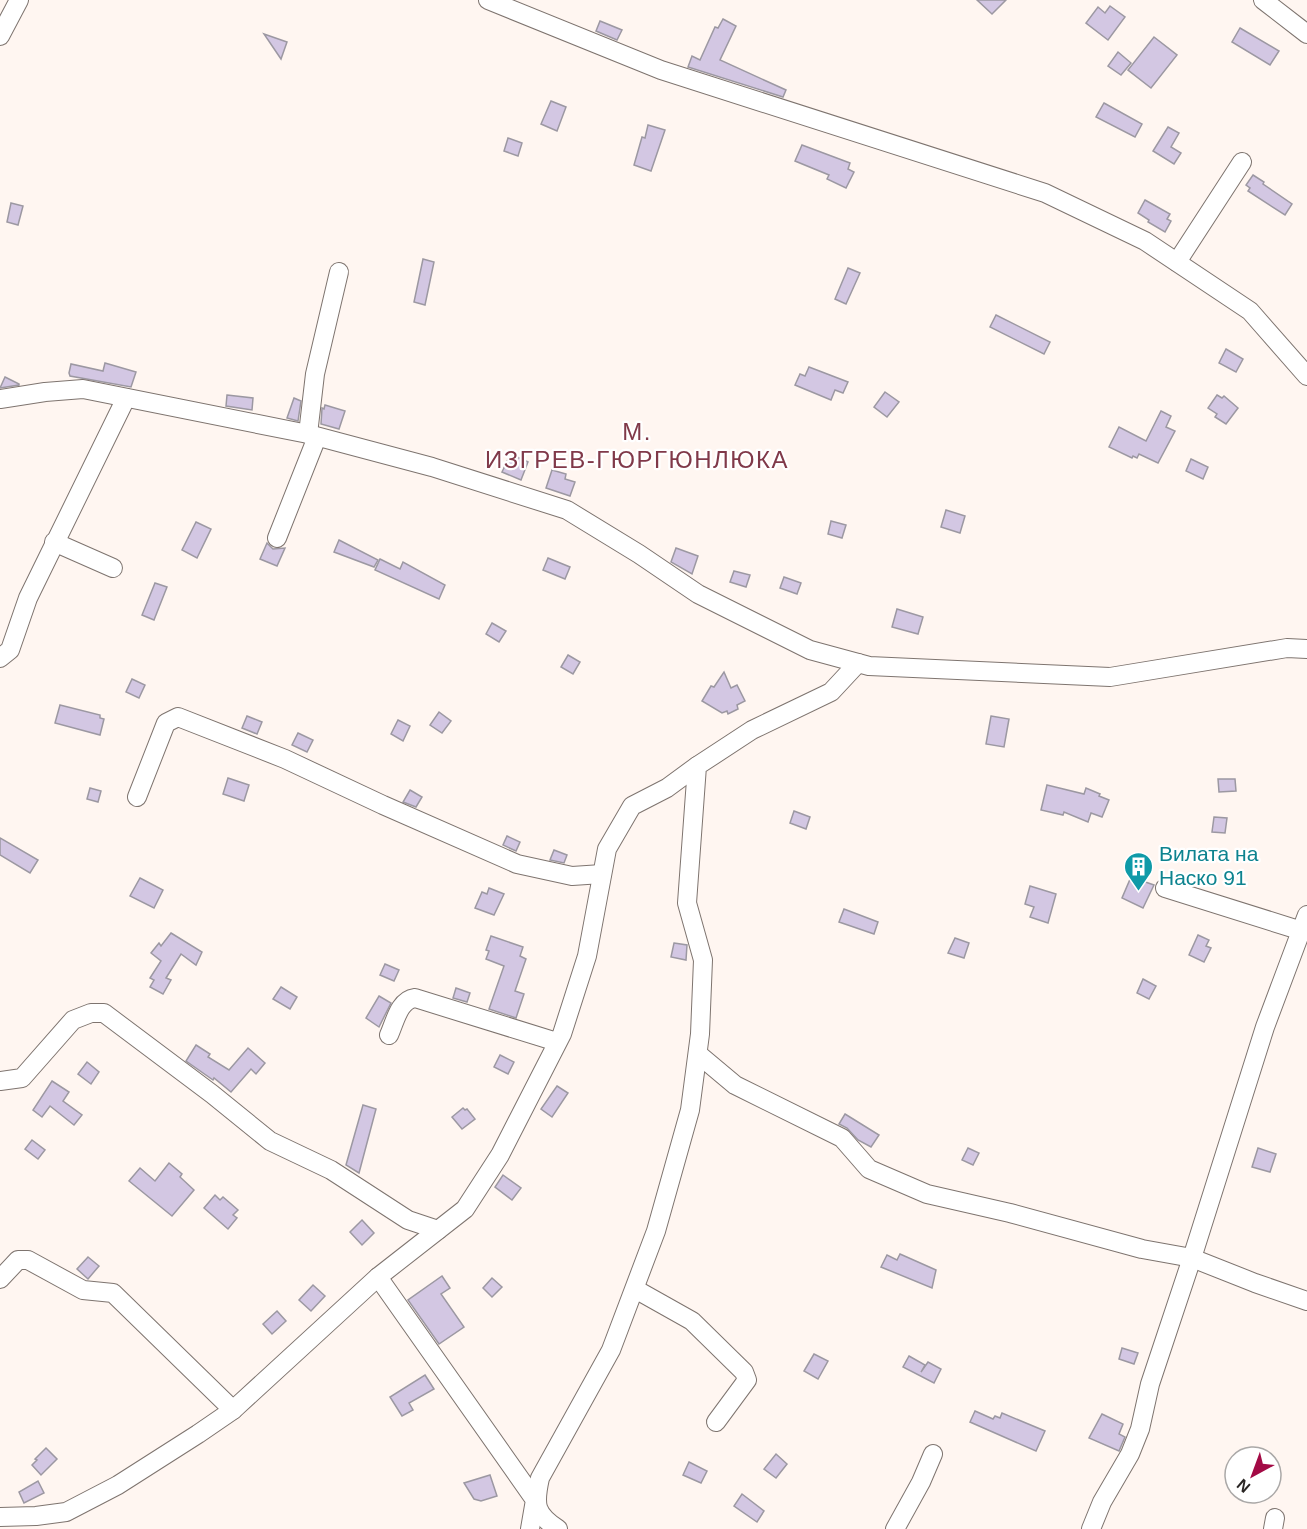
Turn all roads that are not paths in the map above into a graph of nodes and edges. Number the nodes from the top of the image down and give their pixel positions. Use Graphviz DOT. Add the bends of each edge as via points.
graph roads {
  1 [pos="19,0"];
  2 [pos="488,0"];
  3 [pos="1263,0"];
  4 [pos="1307,34"];
  5 [pos="0,36"];
  6 [pos="1242,162"];
  7 [pos="1177,262"];
  8 [pos="339,272"];
  9 [pos="1307,376"];
  10 [pos="126,398"];
  11 [pos="0,399"];
  12 [pos="312,435"];
  13 [pos="277,538"];
  14 [pos="54,542"];
  15 [pos="113,568"];
  16 [pos="1307,648"];
  17 [pos="0,658"];
  18 [pos="858,663"];
  19 [pos="697,766"];
  20 [pos="137,797"];
  21 [pos="602,874"];
  22 [pos="1166,888"];
  23 [pos="1304,923"];
  24 [pos="389,1035"];
  25 [pos="557,1042"];
  26 [pos="698,1054"];
  27 [pos="0,1081"];
  28 [pos="438,1230"];
  29 [pos="1192,1258"];
  30 [pos="378,1278"];
  31 [pos="0,1279"];
  32 [pos="635,1289"];
  33 [pos="1307,1301"];
  34 [pos="233,1410"];
  35 [pos="716,1422"];
  36 [pos="933,1454"];
  37 [pos="535,1500"];
  38 [pos="0,1517"];
  39 [pos="530,1529"];
  40 [pos="558,1529"];
  41 [pos="895,1529"];
  42 [pos="1091,1529"];
  1 -- 5 [label="street"];
  2 -- 7 [label="street" via="661,69 1045,193 1145,241"];
  3 -- 4 [label="street"];
  6 -- 7 [label="street"];
  7 -- 9 [label="street" via="1250,311"];
  8 -- 12 [label="street" via="315,374"];
  10 -- 11 [label="street" via="83,389"];
  10 -- 12 [label="street"];
  10 -- 14 [label="street"];
  12 -- 13 [label="street"];
  12 -- 18 [label="street" via="432,467 567,510 698,594 810,650"];
  14 -- 15 [label="street"];
  14 -- 17 [label="street" via="10,650"];
  16 -- 18 [label="street" via="1110,677"];
  18 -- 19 [label="street" via="831,692 752,730"];
  19 -- 21 [label="street" via="667,788 632,806 607,849"];
  19 -- 26 [label="street" via="687,903 703,960"];
  20 -- 21 [label="street" via="166,723 178,717 285,759 517,864 572,876"];
  21 -- 25 [label="street" via="587,956"];
  22 -- 23 [label="street"];
  23 -- 29 [label="street" via="1265,1027"];
  24 -- 25 [label="street" via="401,1006 415,998"];
  25 -- 28 [label="street" via="500,1155 465,1209"];
  26 -- 29 [label="street" via="735,1085 842,1138 869,1169 927,1194"];
  26 -- 32 [label="street" via="690,1110"];
  27 -- 28 [label="street" via="22,1078 73,1020 104,1013 270,1141 331,1170 408,1220"];
  28 -- 30 [label="street"];
  29 -- 33 [label="street"];
  29 -- 42 [label="street" via="1150,1384 1140,1430"];
  30 -- 34 [label="street"];
  30 -- 37 [label="street"];
  31 -- 34 [label="street" via="18,1260 28,1260 83,1290 113,1293"];
  32 -- 35 [label="street" via="692,1321 744,1372 747,1380"];
  32 -- 37 [label="street" via="611,1350 540,1478"];
  34 -- 38 [label="street" via="118,1485 66,1512"];
  36 -- 41 [label="street"];
  37 -- 39 [label="street"];
  37 -- 40 [label="street" via="539,1513"];
}
